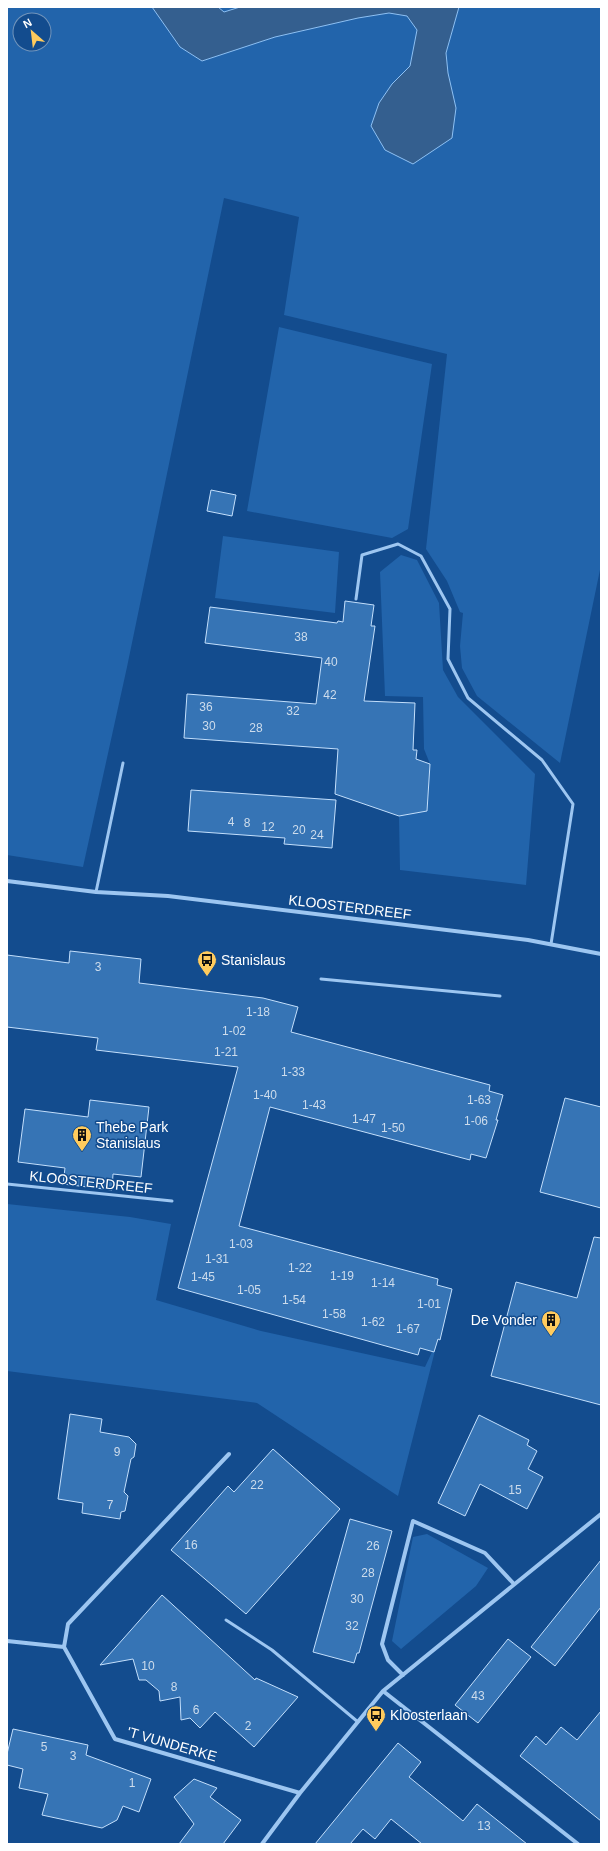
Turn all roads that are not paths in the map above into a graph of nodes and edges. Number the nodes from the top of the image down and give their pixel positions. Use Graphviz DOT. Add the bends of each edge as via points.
graph roads {
  1 [pos="356,599"];
  2 [pos="123,762"];
  3 [pos="7,881"];
  4 [pos="96,892"];
  5 [pos="551,944"];
  6 [pos="601,954"];
  7 [pos="321,979"];
  8 [pos="500,996"];
  9 [pos="7,1184"];
  10 [pos="172,1201"];
  11 [pos="229,1454"];
  12 [pos="601,1514"];
  13 [pos="514,1584"];
  14 [pos="226,1620"];
  15 [pos="7,1641"];
  16 [pos="64,1647"];
  17 [pos="403,1675"];
  18 [pos="383,1691"];
  19 [pos="358,1722"];
  20 [pos="300,1793"];
  21 [pos="262,1844"];
  22 [pos="578,1844"];
  1 -- 5 [label="lane" via="362,555 398,544 421,556 450,609 448,659 468,698 542,760 573,804"];
  2 -- 4 [label="lane"];
  3 -- 4 [label="street, KLOOSTERDREEF"];
  4 -- 5 [label="street, KLOOSTERDREEF" via="168,896"];
  5 -- 6 [label="street, KLOOSTERDREEF"];
  7 -- 8 [label="lane"];
  9 -- 10 [label="lane, KLOOSTERDREEF"];
  11 -- 16 [label="street" via="68,1624"];
  12 -- 13 [label="street"];
  13 -- 17 [label="street"];
  13 -- 17 [label="street" via="485,1553 413,1520 382,1644 388,1660"];
  14 -- 19 [label="lane" via="272,1650"];
  15 -- 16 [label="street"];
  16 -- 20 [label="street, 'T VUNDERKE" via="114,1739"];
  17 -- 18 [label="street"];
  18 -- 19 [label="street"];
  18 -- 22 [label="street"];
  19 -- 20 [label="street"];
  20 -- 21 [label="street"];
}
